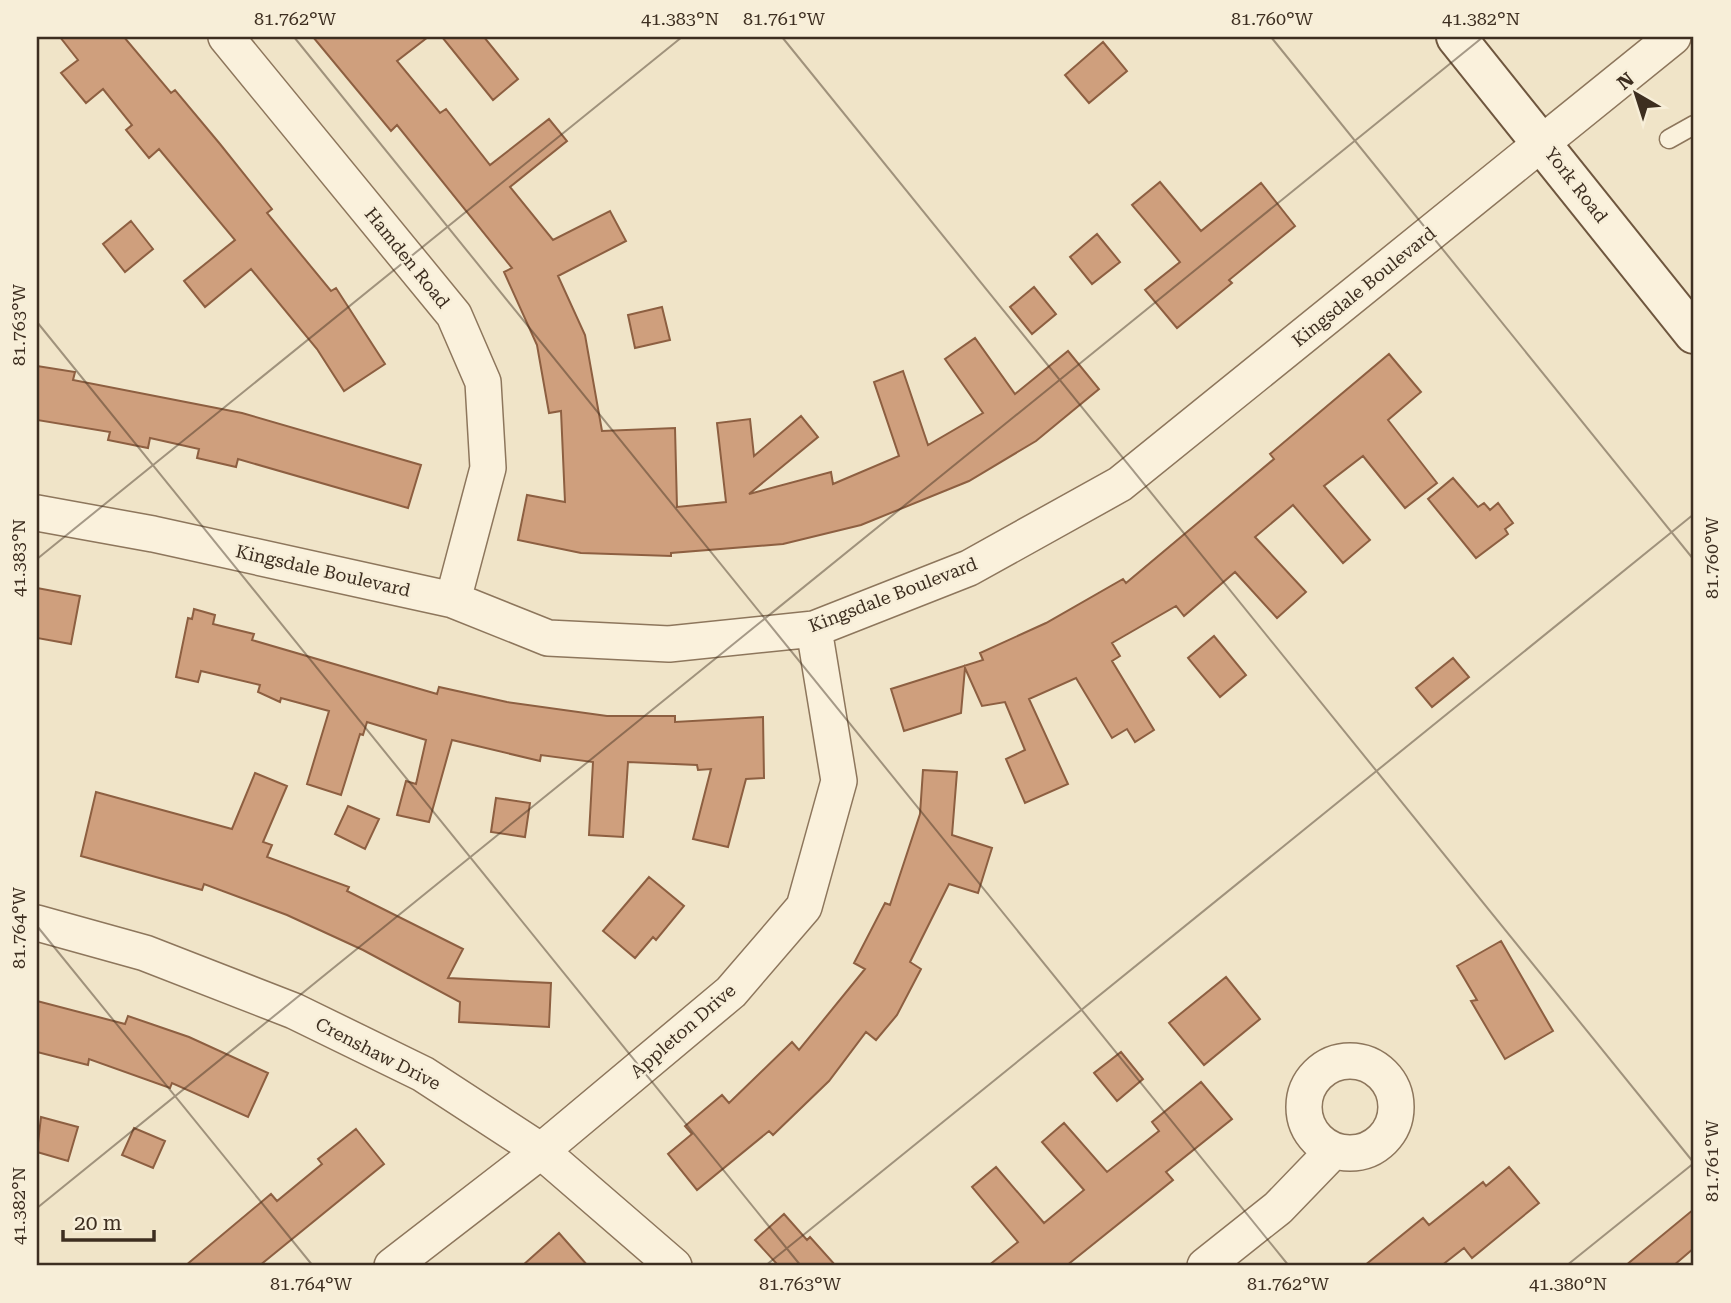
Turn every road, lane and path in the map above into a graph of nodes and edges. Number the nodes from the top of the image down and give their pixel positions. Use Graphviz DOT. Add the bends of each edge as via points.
graph roads {
  1 [pos="226,37"];
  2 [pos="1456,37"];
  3 [pos="1673,37"];
  4 [pos="1694,125"];
  5 [pos="1669,139"];
  6 [pos="1542,143"];
  7 [pos="1694,334"];
  8 [pos="37,513"];
  9 [pos="453,600"];
  10 [pos="814,629"];
  11 [pos="37,923"];
  12 [pos="541,1151"];
  13 [pos="1333,1151"];
  14 [pos="392,1266"];
  15 [pos="674,1266"];
  16 [pos="1205,1266"];
  1 -- 9 [label="street, Hamden Road" via="454,315 483,382 488,468"];
  2 -- 6 [label="main road, York Road"];
  3 -- 6 [label="street, Kingsdale Boulevard"];
  4 -- 5 [label="lane"];
  6 -- 7 [label="main road, York Road"];
  6 -- 10 [label="street, Kingsdale Boulevard" via="1120,484 969,568"];
  8 -- 9 [label="street, Kingsdale Boulevard"];
  9 -- 10 [label="street, Kingsdale Boulevard" via="548,638 668,644"];
  10 -- 12 [label="street, Appleton Drive" via="839,782 804,907 731,992"];
  11 -- 12 [label="street, Crenshaw Drive" via="145,953 294,1011 423,1074"];
  12 -- 14 [label="street, Appleton Drive"];
  12 -- 15 [label="street, Crenshaw Drive"];
  13 -- 16 [label="street" via="1278,1208"];
}
